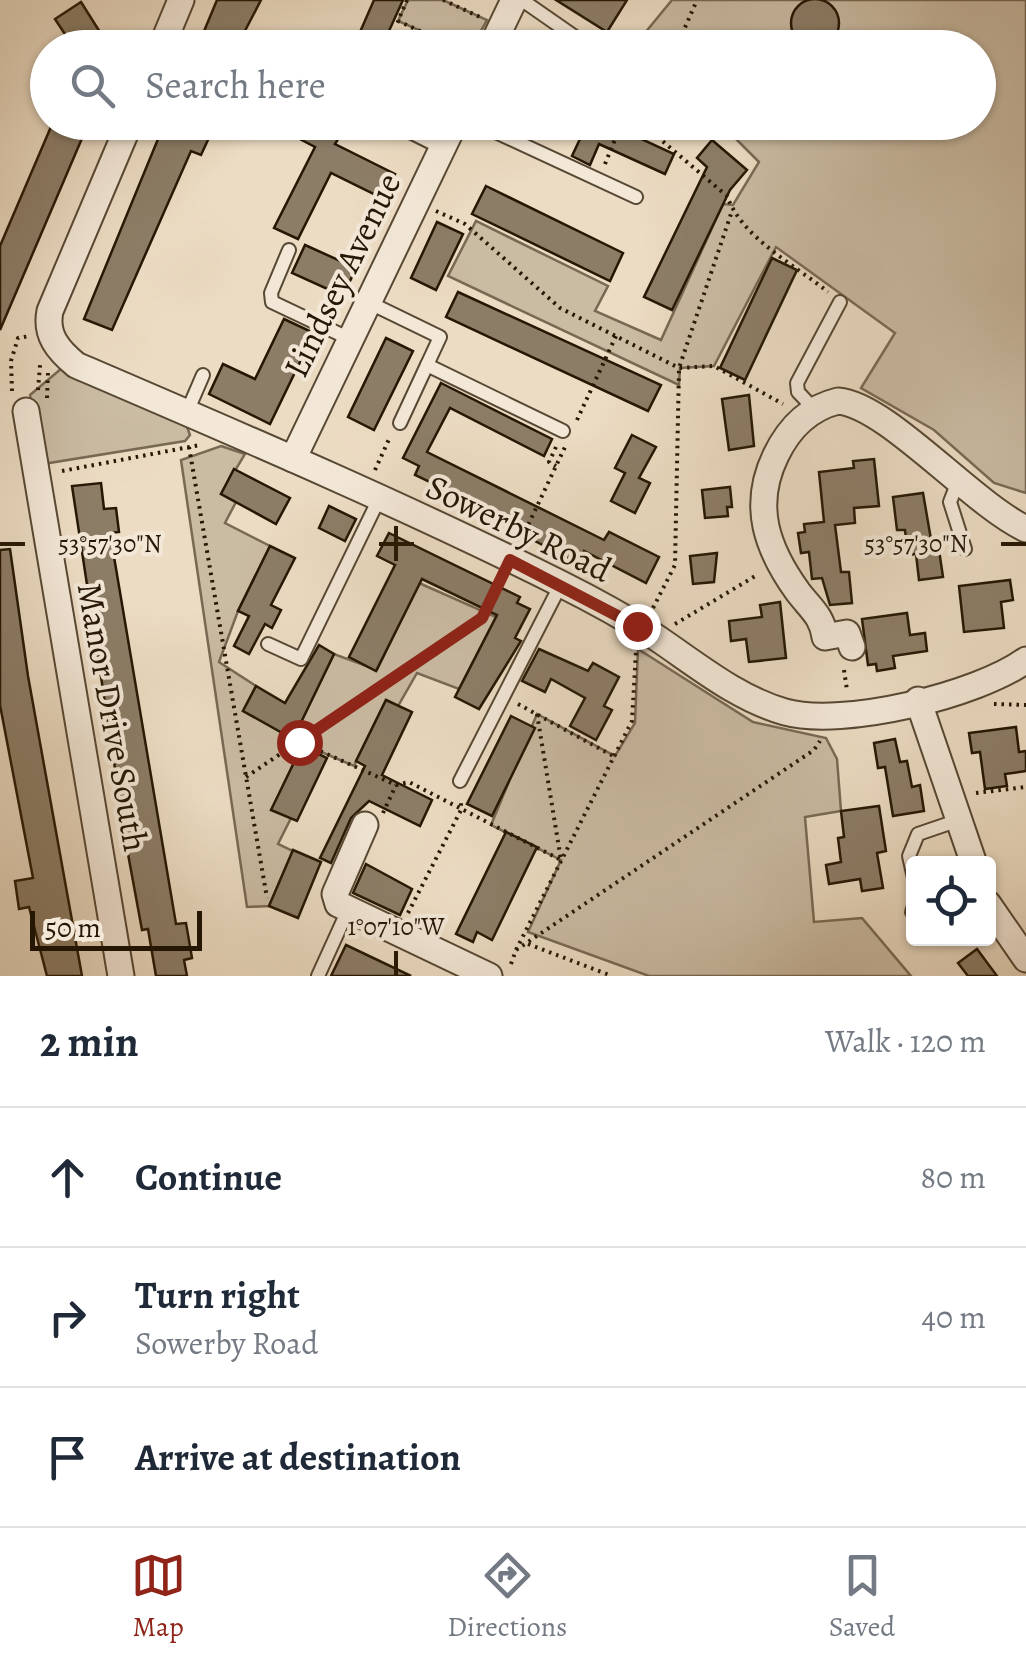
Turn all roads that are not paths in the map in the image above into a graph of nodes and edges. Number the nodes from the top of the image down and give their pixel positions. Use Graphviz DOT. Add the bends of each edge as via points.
graph roads {
  1 [pos="514,0"];
  2 [pos="522,0"];
  3 [pos="172,3"];
  4 [pos="165,30"];
  5 [pos="499,30"];
  6 [pos="565,30"];
  7 [pos="122,140"];
  8 [pos="426,140"];
  9 [pos="446,140"];
  10 [pos="513,140"];
  11 [pos="442,148"];
  12 [pos="636,197"];
  13 [pos="290,250"];
  14 [pos="368,302"];
  15 [pos="840,302"];
  16 [pos="350,339"];
  17 [pos="428,365"];
  18 [pos="203,375"];
  19 [pos="26,411"];
  20 [pos="186,412"];
  21 [pos="809,414"];
  22 [pos="400,423"];
  23 [pos="563,431"];
  24 [pos="293,458"];
  25 [pos="958,484"];
  26 [pos="372,496"];
  27 [pos="1026,529"];
  28 [pos="965,549"];
  29 [pos="562,584"];
  30 [pos="268,644"];
  31 [pos="848,656"];
  32 [pos="1026,660"];
  33 [pos="918,700"];
  34 [pos="460,780"];
  35 [pos="959,820"];
  36 [pos="366,825"];
  37 [pos="909,856"];
  38 [pos="971,856"];
  39 [pos="348,910"];
  40 [pos="996,916"];
  41 [pos="1026,959"];
  42 [pos="121,976"];
  43 [pos="318,976"];
  44 [pos="489,976"];
  1 -- 5 [label="street"];
  2 -- 6 [label="lane"];
  3 -- 4 [label="street"];
  7 -- 20 [label="street, Sowerby Road" via="50,311 55,342 76,365"];
  8 -- 11 [label="lane"];
  9 -- 11 [label="street, Lindsey Avenue"];
  10 -- 12 [label="lane"];
  11 -- 14 [label="street, Lindsey Avenue"];
  13 -- 16 [label="lane" via="272,302"];
  14 -- 16 [label="street, Lindsey Avenue"];
  14 -- 17 [label="lane" via="440,336"];
  15 -- 21 [label="lane" via="797,383"];
  16 -- 24 [label="street, Lindsey Avenue"];
  17 -- 22 [label="lane"];
  17 -- 23 [label="lane"];
  18 -- 20 [label="lane"];
  19 -- 42 [label="street, Manor Drive South"];
  20 -- 24 [label="street, Sowerby Road"];
  21 -- 25 [label="street" via="838,401 866,409"];
  21 -- 31 [label="street" via="784,439 772,464 764,526 778,562 823,620 825,638 847,633"];
  24 -- 26 [label="street, Sowerby Road"];
  25 -- 27 [label="street"];
  25 -- 28 [label="lane" via="950,502"];
  26 -- 29 [label="street, Sowerby Road"];
  26 -- 30 [label="lane" via="301,659"];
  29 -- 33 [label="street, Sowerby Road" via="736,692 786,712 834,717"];
  29 -- 34 [label="lane"];
  32 -- 33 [label="street, Sowerby Road" via="995,678"];
  33 -- 35 [label="street"];
  35 -- 37 [label="lane" via="918,834"];
  35 -- 38 [label="street"];
  36 -- 39 [label="street" via="335,894"];
  39 -- 43 [label="lane"];
  39 -- 44 [label="street"];
  40 -- 41 [label="street"];
}
